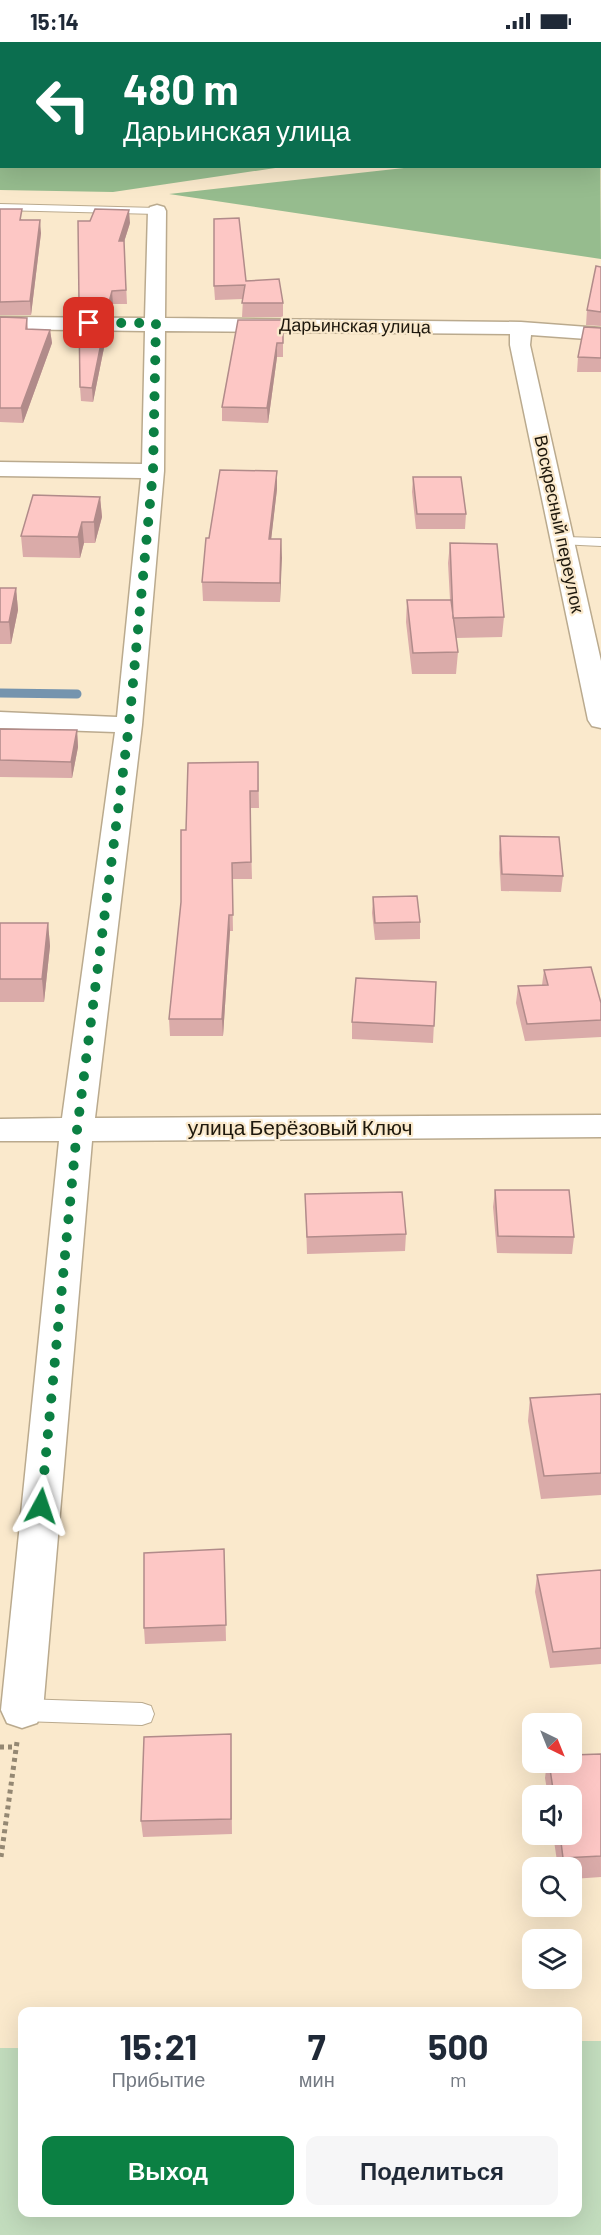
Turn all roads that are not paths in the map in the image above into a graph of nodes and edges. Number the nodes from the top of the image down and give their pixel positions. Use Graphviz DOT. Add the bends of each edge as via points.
graph roads {
  1 [pos="0,207"];
  2 [pos="157,211"];
  3 [pos="0,323"];
  4 [pos="156,323"];
  5 [pos="520,328"];
  6 [pos="601,334"];
  7 [pos="0,468"];
  8 [pos="153,471"];
  9 [pos="564,541"];
  10 [pos="601,542"];
  11 [pos="0,720"];
  12 [pos="601,720"];
  13 [pos="129,725"];
  14 [pos="601,1126"];
  15 [pos="0,1130"];
  16 [pos="77,1130"];
  17 [pos="22,1710"];
  18 [pos="142,1714"];
  1 -- 2 [label="lane"];
  2 -- 4 [label="street"];
  3 -- 4 [label="street, Дарьинская улица"];
  4 -- 5 [label="street, Дарьинская улица"];
  4 -- 8 [label="street"];
  5 -- 6 [label="street, Дарьинская улица"];
  5 -- 9 [label="street, Воскресный переулок" via="519,345"];
  7 -- 8 [label="street"];
  8 -- 13 [label="street"];
  9 -- 10 [label="lane"];
  9 -- 12 [label="street, Воскресный переулок"];
  11 -- 13 [label="street"];
  13 -- 16 [label="street"];
  14 -- 16 [label="street, улица Берёзовый Ключ"];
  15 -- 16 [label="street, улица Берёзовый Ключ"];
  16 -- 17 [label="street"];
  17 -- 18 [label="lane"];
}
